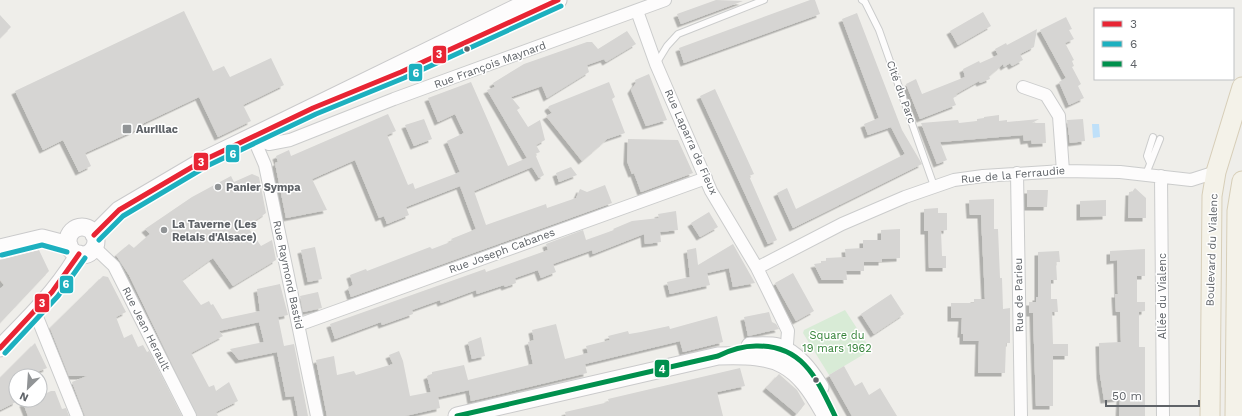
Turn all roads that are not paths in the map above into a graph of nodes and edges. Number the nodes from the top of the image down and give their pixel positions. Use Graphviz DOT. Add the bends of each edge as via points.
graph roads {
  1 [pos="532,0"];
  2 [pos="558,0"];
  3 [pos="665,0"];
  4 [pos="764,0"];
  5 [pos="862,0"];
  6 [pos="637,11"];
  7 [pos="656,64"];
  8 [pos="1023,87"];
  9 [pos="1242,87"];
  10 [pos="313,108"];
  11 [pos="259,134"];
  12 [pos="1153,136"];
  13 [pos="1160,139"];
  14 [pos="1148,169"];
  15 [pos="1063,171"];
  16 [pos="1216,172"];
  17 [pos="1017,173"];
  18 [pos="1162,176"];
  19 [pos="706,178"];
  20 [pos="1191,180"];
  21 [pos="1242,181"];
  22 [pos="934,186"];
  23 [pos="1212,196"];
  24 [pos="84,246"];
  25 [pos="0,248"];
  26 [pos="757,268"];
  27 [pos="35,312"];
  28 [pos="298,325"];
  29 [pos="788,331"];
  30 [pos="0,348"];
  31 [pos="782,356"];
  32 [pos="817,382"];
  33 [pos="483,413"];
  34 [pos="77,416"];
  35 [pos="190,416"];
  36 [pos="317,416"];
  37 [pos="456,416"];
  38 [pos="826,416"];
  39 [pos="835,416"];
  40 [pos="1021,416"];
  41 [pos="1163,416"];
  42 [pos="1210,416"];
  43 [pos="1235,416"];
  1 -- 10 [label="street"];
  2 -- 10 [label="street" via="401,72"];
  3 -- 6 [label="street, Rue François Maynard"];
  4 -- 7 [label="lane" via="678,34"];
  5 -- 22 [label="lane, Cité du Parc" via="879,30"];
  6 -- 7 [label="street, Rue Laparra de Fieux"];
  6 -- 11 [label="street, Rue François Maynard" via="290,140 269,144"];
  7 -- 19 [label="street, Rue Laparra de Fieux"];
  8 -- 15 [label="street" via="1046,95 1059,116"];
  9 -- 16 [label="main road, Boulevard du Vialenc"];
  10 -- 11 [label="street"];
  11 -- 24 [label="street" via="204,160 126,206"];
  11 -- 28 [label="street, Rue Raymond Bastid"];
  12 -- 14 [label="lane" via="1147,156"];
  13 -- 14 [label="lane"];
  14 -- 15 [label="street, Rue de la Ferraudie" via="1120,172"];
  14 -- 18 [label="street, Rue de la Ferraudie"];
  15 -- 17 [label="street, Rue de la Ferraudie"];
  16 -- 20 [label="street, Rue de la Ferraudie"];
  16 -- 23 [label="main road, Boulevard du Vialenc"];
  17 -- 22 [label="street, Rue de la Ferraudie" via="969,178"];
  17 -- 40 [label="street, Rue de Parieu"];
  18 -- 20 [label="street, Rue de la Ferraudie"];
  18 -- 41 [label="street, Allée du Vialenc"];
  19 -- 26 [label="street, Rue Laparra de Fieux" via="711,191"];
  19 -- 28 [label="street, Rue Joseph Cabanes"];
  20 -- 23 [label="street, Rue de la Ferraudie"];
  21 -- 43 [label="main road" via="1237,211"];
  22 -- 26 [label="street, Rue de la Ferraudie" via="842,224"];
  23 -- 42 [label="main road, Boulevard du Vialenc"];
  24 -- 25 [label="street" via="42,238"];
  24 -- 27 [label="street" via="68,273"];
  24 -- 35 [label="street, Rue Jean Herault" via="114,266"];
  26 -- 29 [label="street, Rue Laparra de Fieux"];
  27 -- 30 [label="street"];
  27 -- 34 [label="street"];
  28 -- 36 [label="street, Rue Raymond Bastid"];
  29 -- 31 [label="street"];
  29 -- 32 [label="street, Rue Laparra de Fieux"];
  31 -- 32 [label="street" via="807,368"];
  31 -- 33 [label="street" via="718,356"];
  31 -- 38 [label="street" via="816,397"];
  32 -- 39 [label="street"];
  33 -- 37 [label="street"];
}
